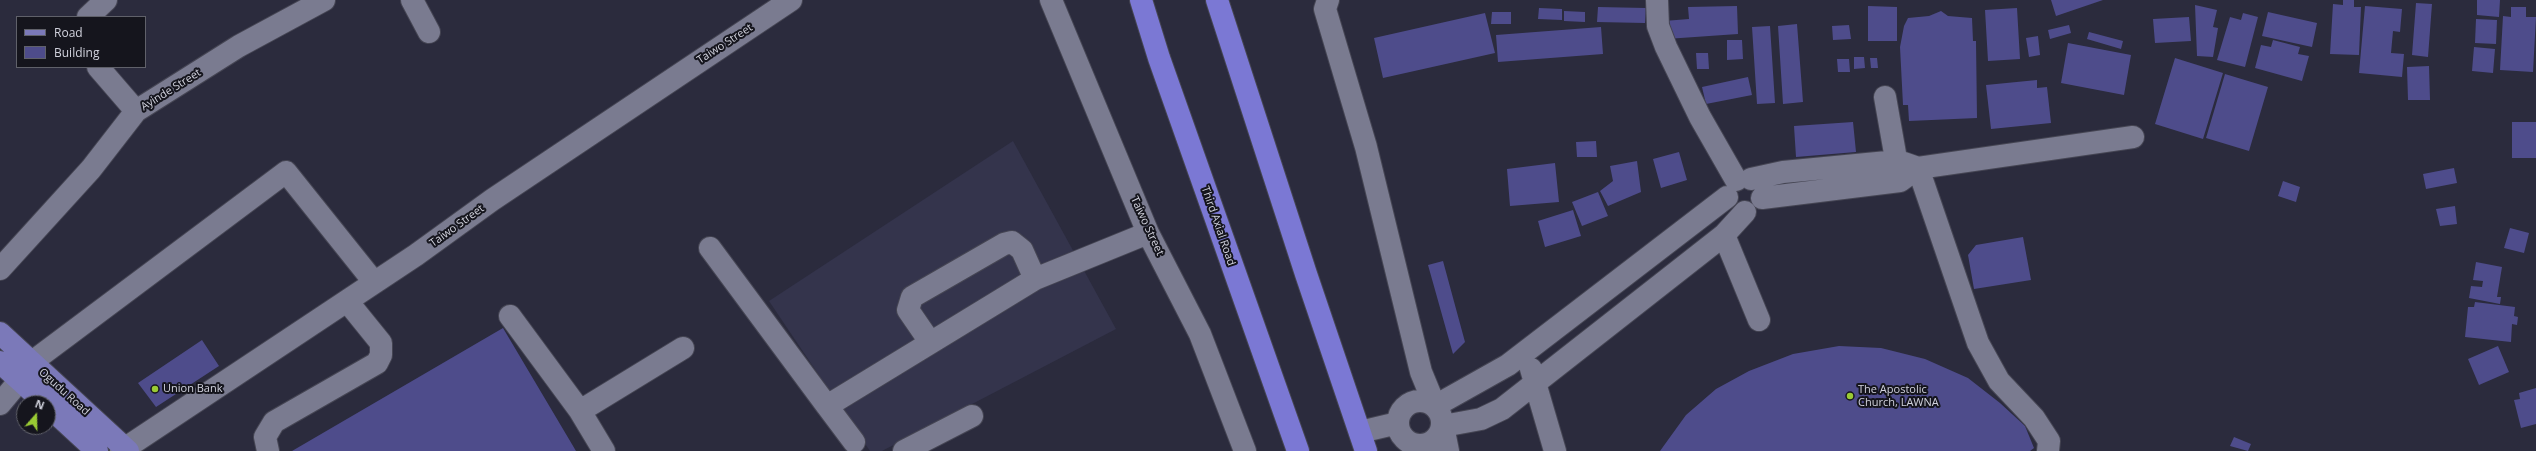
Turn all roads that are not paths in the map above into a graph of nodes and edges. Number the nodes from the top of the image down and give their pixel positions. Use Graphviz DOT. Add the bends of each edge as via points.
graph roads {
  1 [pos="106,0"];
  2 [pos="324,0"];
  3 [pos="412,0"];
  4 [pos="791,0"];
  5 [pos="1051,0"];
  6 [pos="1141,0"];
  7 [pos="1217,0"];
  8 [pos="1328,0"];
  9 [pos="1656,0"];
  10 [pos="89,16"];
  11 [pos="429,32"];
  12 [pos="99,68"];
  13 [pos="1884,97"];
  14 [pos="136,112"];
  15 [pos="2133,137"];
  16 [pos="1905,170"];
  17 [pos="1738,185"];
  18 [pos="1762,198"];
  19 [pos="1745,212"];
  20 [pos="1148,233"];
  21 [pos="1724,234"];
  22 [pos="710,248"];
  23 [pos="0,269"];
  24 [pos="1035,279"];
  25 [pos="374,282"];
  26 [pos="347,301"];
  27 [pos="510,316"];
  28 [pos="1759,320"];
  29 [pos="0,333"];
  30 [pos="930,342"];
  31 [pos="683,348"];
  32 [pos="1525,353"];
  33 [pos="0,362"];
  34 [pos="32,362"];
  35 [pos="1421,372"];
  36 [pos="20,380"];
  37 [pos="1536,382"];
  38 [pos="36,395"];
  39 [pos="1412,402"];
  40 [pos="0,404"];
  41 [pos="827,406"];
  42 [pos="1435,406"];
  43 [pos="580,411"];
  44 [pos="56,413"];
  45 [pos="972,416"];
  46 [pos="1398,423"];
  47 [pos="1442,426"];
  48 [pos="1363,441"];
  49 [pos="854,442"];
  50 [pos="1417,447"];
  51 [pos="125,450"];
  52 [pos="97,451"];
  53 [pos="268,451"];
  54 [pos="604,451"];
  55 [pos="904,451"];
  56 [pos="1245,451"];
  57 [pos="1298,451"];
  58 [pos="1448,451"];
  59 [pos="1555,451"];
  60 [pos="2048,451"];
  1 -- 10 [label="street"];
  2 -- 14 [label="street, Ayinde Street" via="251,39"];
  3 -- 11 [label="street"];
  4 -- 25 [label="street, Taiwo Street"];
  5 -- 20 [label="street, Taiwo Street"];
  6 -- 57 [label="highway, Third Axial Road" via="1159,58"];
  7 -- 48 [label="highway"];
  8 -- 35 [label="street" via="1325,8 1366,147"];
  9 -- 17 [label="street" via="1658,26 1666,46 1700,117"];
  12 -- 14 [label="street"];
  13 -- 16 [label="street"];
  14 -- 23 [label="street, Ayinde Street" via="91,169"];
  15 -- 16 [label="street"];
  16 -- 17 [label="street" via="1782,172"];
  16 -- 18 [label="street"];
  16 -- 60 [label="street" via="1978,343 1999,381 2034,418 2050,441"];
  17 -- 18 [label="street" via="1762,190"];
  17 -- 19 [label="street" via="1730,205"];
  17 -- 32 [label="street"];
  18 -- 19 [label="street" via="1759,205"];
  19 -- 21 [label="street"];
  20 -- 24 [label="street"];
  20 -- 56 [label="street, Taiwo Street" via="1200,334"];
  21 -- 28 [label="street"];
  21 -- 37 [label="street"];
  22 -- 41 [label="street"];
  24 -- 30 [label="street"];
  24 -- 30 [label="street" via="1022,250 1012,242 1004,244 912,296 908,310"];
  25 -- 26 [label="street, Taiwo Street"];
  25 -- 34 [label="street" via="286,172"];
  26 -- 51 [label="street, Taiwo Street"];
  26 -- 53 [label="street" via="381,344 381,355 377,363 274,422 265,437"];
  27 -- 43 [label="street"];
  29 -- 34 [label="main road, Ogudu Road"];
  30 -- 41 [label="street"];
  31 -- 43 [label="street"];
  32 -- 37 [label="street"];
  32 -- 42 [label="street"];
  33 -- 36 [label="main road, Ogudu Road"];
  34 -- 51 [label="main road, Ogudu Road"];
  35 -- 39 [label="street"];
  35 -- 42 [label="street"];
  36 -- 38 [label="main road, Ogudu Road"];
  36 -- 40 [label="street"];
  37 -- 47 [label="street" via="1502,409 1481,419"];
  37 -- 59 [label="street"];
  39 -- 42 [label="street" via="1420,400"];
  39 -- 46 [label="street" via="1404,407"];
  41 -- 49 [label="street"];
  42 -- 47 [label="street" via="1442,418"];
  43 -- 54 [label="street"];
  44 -- 52 [label="main road, Ogudu Road"];
  45 -- 55 [label="street"];
  46 -- 48 [label="street"];
  46 -- 50 [label="street" via="1402,435"];
  47 -- 50 [label="street" via="1434,440"];
  47 -- 58 [label="street"];
}
